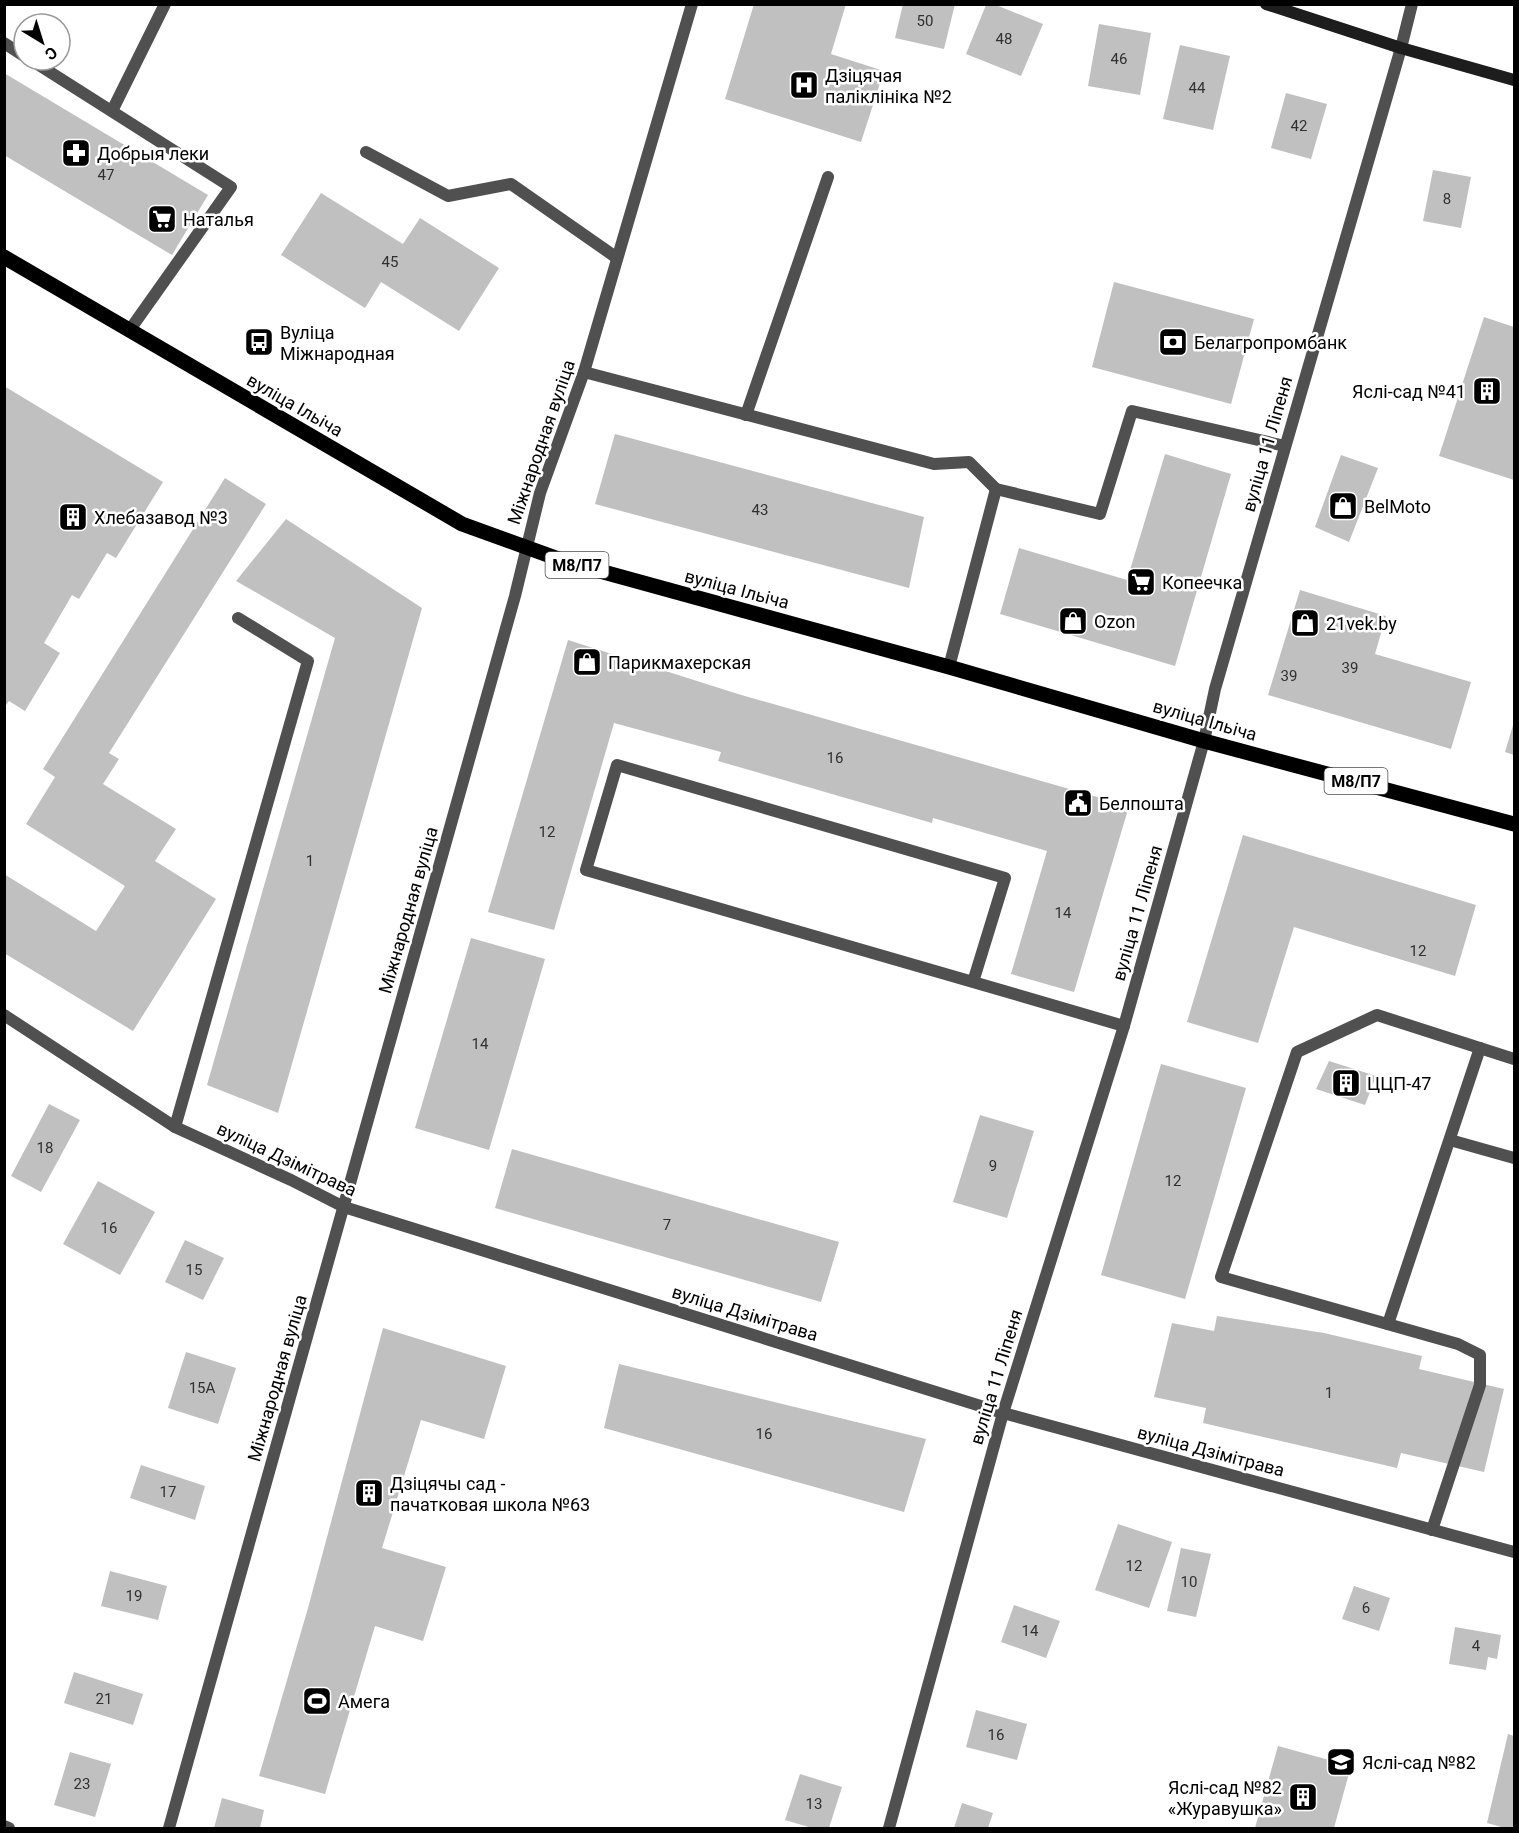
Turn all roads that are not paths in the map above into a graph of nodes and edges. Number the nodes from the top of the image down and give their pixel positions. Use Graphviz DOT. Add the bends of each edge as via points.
graph roads {
  1 [pos="165,4"];
  2 [pos="692,4"];
  3 [pos="1266,4"];
  4 [pos="1412,4"];
  5 [pos="1401,48"];
  6 [pos="50,72"];
  7 [pos="1515,80"];
  8 [pos="112,111"];
  9 [pos="366,152"];
  10 [pos="828,177"];
  11 [pos="4,257"];
  12 [pos="617,258"];
  13 [pos="129,331"];
  14 [pos="584,372"];
  15 [pos="746,415"];
  16 [pos="1285,446"];
  17 [pos="996,489"];
  18 [pos="525,548"];
  19 [pos="238,618"];
  20 [pos="949,667"];
  21 [pos="1204,741"];
  22 [pos="1515,824"];
  23 [pos="973,982"];
  24 [pos="4,1015"];
  25 [pos="1124,1026"];
  26 [pos="1480,1048"];
  27 [pos="1515,1059"];
  28 [pos="175,1127"];
  29 [pos="1450,1140"];
  30 [pos="1515,1158"];
  31 [pos="344,1207"];
  32 [pos="1388,1324"];
  33 [pos="1003,1413"];
  34 [pos="1432,1530"];
  35 [pos="1515,1551"];
  36 [pos="4,1826"];
  37 [pos="9,1828"];
  38 [pos="169,1828"];
  39 [pos="889,1828"];
  1 -- 8 [label="street"];
  2 -- 12 [label="street, Міжнародная вуліца"];
  3 -- 5 [label="street"];
  4 -- 5 [label="street, вуліца 11 Ліпеня"];
  5 -- 7 [label="street"];
  5 -- 16 [label="street, вуліца 11 Ліпеня"];
  6 -- 8 [label="street"];
  8 -- 13 [label="street" via="231,187"];
  9 -- 12 [label="street" via="448,196 511,184"];
  10 -- 15 [label="street"];
  11 -- 13 [label="main road, вуліца Ільіча / М8/П7"];
  12 -- 14 [label="street, Міжнародная вуліца"];
  13 -- 18 [label="main road, вуліца Ільіча / М8/П7" via="462,524"];
  14 -- 15 [label="street"];
  14 -- 18 [label="street, Міжнародная вуліца" via="540,493"];
  15 -- 17 [label="street" via="934,465 969,462"];
  16 -- 17 [label="street" via="1132,411 1100,514"];
  16 -- 21 [label="street, вуліца 11 Ліпеня"];
  17 -- 20 [label="street"];
  18 -- 20 [label="main road, вуліца Ільіча / М8/П7"];
  18 -- 31 [label="street, Міжнародная вуліца" via="512,607"];
  19 -- 28 [label="street" via="308,661"];
  20 -- 21 [label="main road, вуліца Ільіча / М8/П7"];
  21 -- 22 [label="main road, вуліца Ільіча / М8/П7"];
  21 -- 25 [label="street, вуліца 11 Ліпеня"];
  23 -- 23 [label="street" via="1005,878 617,765 586,870"];
  23 -- 25 [label="street"];
  24 -- 28 [label="street, вуліца Дзімітрава"];
  25 -- 33 [label="street, вуліца 11 Ліпеня"];
  26 -- 27 [label="street"];
  26 -- 29 [label="street"];
  26 -- 32 [label="street" via="1377,1015 1297,1052 1221,1277"];
  28 -- 31 [label="street, вуліца Дзімітрава"];
  29 -- 30 [label="street"];
  29 -- 32 [label="street"];
  31 -- 33 [label="street, вуліца Дзімітрава"];
  31 -- 38 [label="street, Міжнародная вуліца"];
  32 -- 34 [label="street" via="1458,1344 1480,1355 1480,1385"];
  33 -- 34 [label="street, вуліца Дзімітрава"];
  33 -- 39 [label="street, вуліца 11 Ліпеня"];
  34 -- 35 [label="street, вуліца Дзімітрава"];
  36 -- 37 [label="street"];
}
